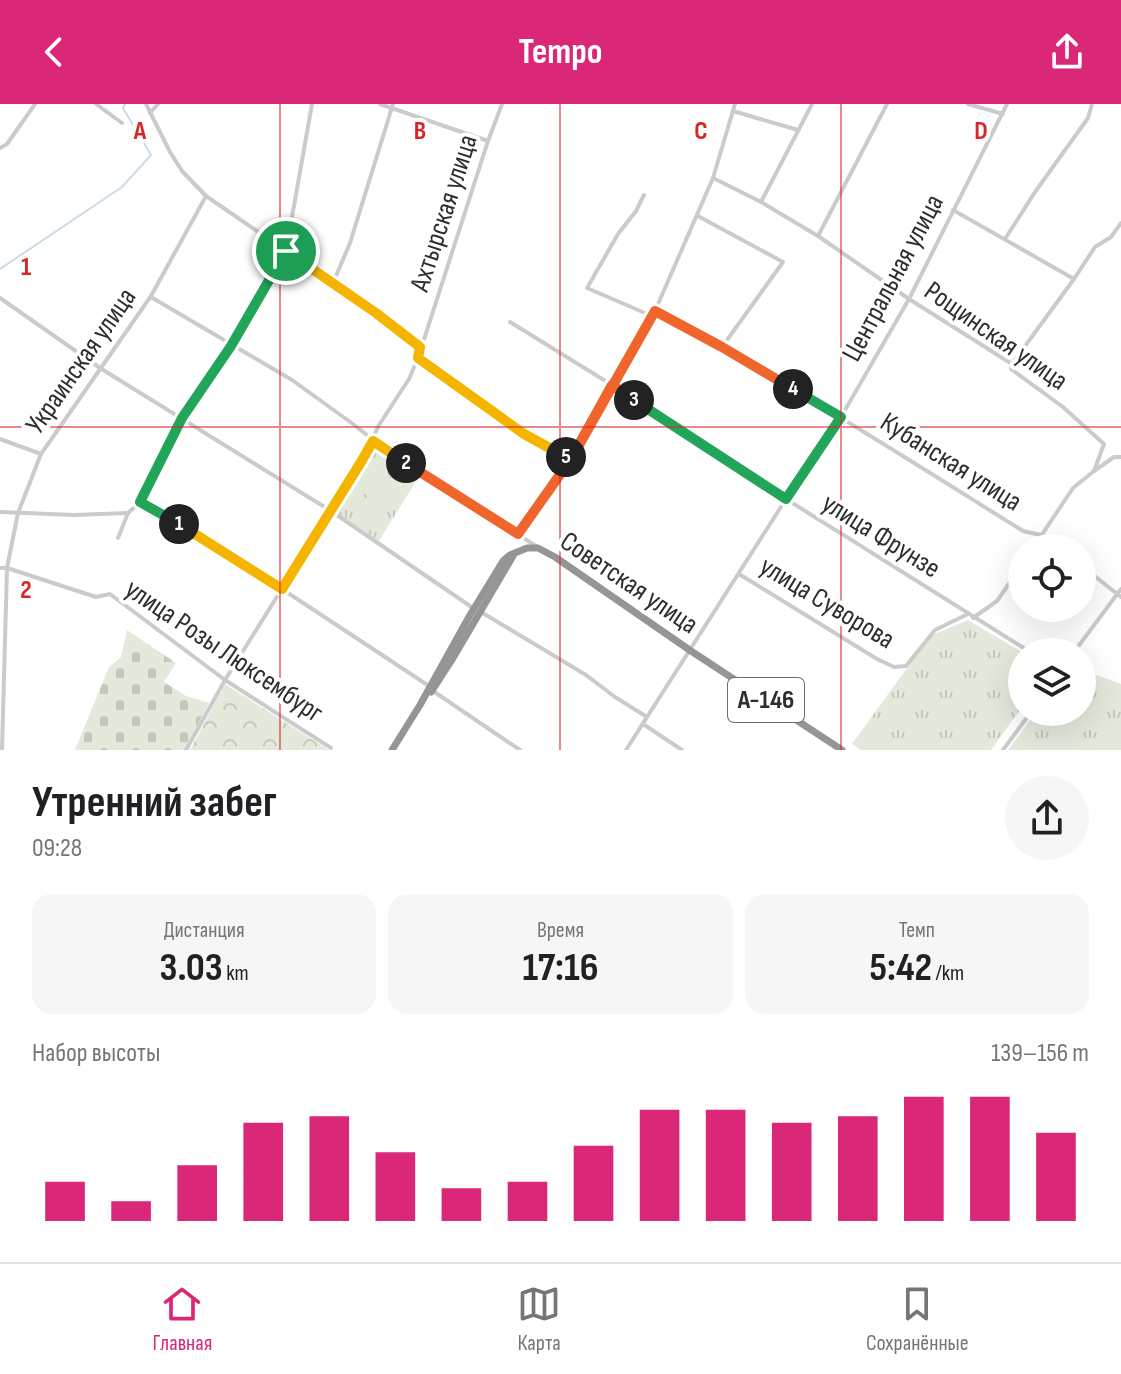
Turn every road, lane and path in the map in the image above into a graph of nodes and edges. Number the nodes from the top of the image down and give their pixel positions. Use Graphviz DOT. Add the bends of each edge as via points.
graph roads {
  1 [pos="35,104"];
  2 [pos="96,104"];
  3 [pos="146,104"];
  4 [pos="158,104"];
  5 [pos="312,104"];
  6 [pos="380,104"];
  7 [pos="502,104"];
  8 [pos="735,104"];
  9 [pos="812,104"];
  10 [pos="887,104"];
  11 [pos="968,104"];
  12 [pos="1007,104"];
  13 [pos="1092,104"];
  14 [pos="393,106"];
  15 [pos="733,111"];
  16 [pos="150,113"];
  17 [pos="1003,114"];
  18 [pos="122,123"];
  19 [pos="798,130"];
  20 [pos="488,141"];
  21 [pos="0,148"];
  22 [pos="713,178"];
  23 [pos="644,195"];
  24 [pos="206,196"];
  25 [pos="761,202"];
  26 [pos="953,210"];
  27 [pos="698,216"];
  28 [pos="1121,223"];
  29 [pos="818,236"];
  30 [pos="1005,239"];
  31 [pos="286,251"];
  32 [pos="1074,279"];
  33 [pos="333,283"];
  34 [pos="151,296"];
  35 [pos="0,298"];
  36 [pos="909,299"];
  37 [pos="653,314"];
  38 [pos="510,322"];
  39 [pos="231,346"];
  40 [pos="420,347"];
  41 [pos="722,347"];
  42 [pos="418,358"];
  43 [pos="1012,364"];
  44 [pos="100,368"];
  45 [pos="612,385"];
  46 [pos="841,417"];
  47 [pos="182,418"];
  48 [pos="0,439"];
  49 [pos="373,441"];
  50 [pos="41,454"];
  51 [pos="1121,457"];
  52 [pos="571,459"];
  53 [pos="1094,471"];
  54 [pos="786,499"];
  55 [pos="140,502"];
  56 [pos="331,511"];
  57 [pos="0,512"];
  58 [pos="18,513"];
  59 [pos="128,513"];
  60 [pos="518,534"];
  61 [pos="1036,534"];
  62 [pos="1042,534"];
  63 [pos="118,538"];
  64 [pos="538,548"];
  65 [pos="0,568"];
  66 [pos="7,568"];
  67 [pos="739,574"];
  68 [pos="1096,578"];
  69 [pos="1008,585"];
  70 [pos="282,589"];
  71 [pos="1121,589"];
  72 [pos="1118,596"];
  73 [pos="477,610"];
  74 [pos="968,615"];
  75 [pos="973,618"];
  76 [pos="1085,638"];
  77 [pos="1008,639"];
  78 [pos="691,651"];
  79 [pos="225,680"];
  80 [pos="431,688"];
  81 [pos="647,717"];
  82 [pos="643,724"];
  83 [pos="1021,726"];
  84 [pos="331,748"];
  85 [pos="2,750"];
  86 [pos="186,750"];
  87 [pos="392,750"];
  88 [pos="520,750"];
  89 [pos="626,750"];
  90 [pos="682,750"];
  91 [pos="842,750"];
  92 [pos="1003,750"];
  1 -- 21 [label="street"];
  2 -- 18 [label="street"];
  3 -- 16 [label="street"];
  4 -- 16 [label="street"];
  5 -- 31 [label="street"];
  6 -- 14 [label="street"];
  7 -- 20 [label="street, Ахтырская улица"];
  8 -- 15 [label="street"];
  9 -- 19 [label="street"];
  10 -- 29 [label="street"];
  11 -- 17 [label="street"];
  12 -- 17 [label="street, Центральная улица"];
  13 -- 30 [label="street" via="1088,118"];
  14 -- 20 [label="street"];
  14 -- 33 [label="street"];
  15 -- 19 [label="street"];
  15 -- 22 [label="street"];
  16 -- 24 [label="street" via="182,171"];
  17 -- 26 [label="street, Центральная улица"];
  19 -- 25 [label="street"];
  20 -- 40 [label="street, Ахтырская улица"];
  22 -- 25 [label="street, Рощинская улица"];
  22 -- 27 [label="street"];
  23 -- 37 [label="street, Кубанская улица" via="587,288"];
  24 -- 31 [label="street"];
  24 -- 34 [label="street, Украинская улица"];
  25 -- 29 [label="street, Рощинская улица"];
  26 -- 30 [label="street"];
  26 -- 36 [label="street, Центральная улица"];
  27 -- 37 [label="street"];
  27 -- 41 [label="street" via="783,262"];
  28 -- 32 [label="street" via="1095,247"];
  29 -- 36 [label="street, Рощинская улица"];
  30 -- 32 [label="street"];
  31 -- 33 [label="street"];
  31 -- 39 [label="street"];
  32 -- 43 [label="street"];
  33 -- 40 [label="street"];
  34 -- 39 [label="street, Советская улица"];
  34 -- 44 [label="street, Украинская улица"];
  35 -- 44 [label="street"];
  36 -- 43 [label="street, Рощинская улица"];
  36 -- 46 [label="street, Центральная улица"];
  37 -- 41 [label="street, Кубанская улица"];
  37 -- 45 [label="street"];
  38 -- 45 [label="street, улица Фрунзе"];
  39 -- 47 [label="street"];
  39 -- 49 [label="street, Советская улица" via="292,380"];
  40 -- 42 [label="street, Ахтырская улица"];
  41 -- 46 [label="street, Кубанская улица"];
  42 -- 49 [label="street, Ахтырская улица"];
  42 -- 52 [label="street" via="524,434"];
  43 -- 53 [label="street, Рощинская улица" via="1011,369 1104,444"];
  44 -- 47 [label="street"];
  44 -- 50 [label="street, Украинская улица"];
  45 -- 52 [label="street"];
  45 -- 54 [label="street, улица Фрунзе"];
  46 -- 54 [label="street, Центральная улица"];
  46 -- 61 [label="street, Кубанская улица" via="1023,531"];
  47 -- 55 [label="street"];
  47 -- 56 [label="street"];
  48 -- 50 [label="street"];
  49 -- 56 [label="street, Ахтырская улица"];
  49 -- 60 [label="street, Советская улица"];
  50 -- 58 [label="street, Украинская улица"];
  51 -- 53 [label="street"];
  52 -- 60 [label="street"];
  53 -- 62 [label="street" via="1073,488"];
  54 -- 67 [label="street, Центральная улица"];
  54 -- 74 [label="street, улица Фрунзе"];
  55 -- 59 [label="street"];
  55 -- 70 [label="street"];
  56 -- 70 [label="street, Ахтырская улица"];
  56 -- 73 [label="street"];
  57 -- 58 [label="street"];
  58 -- 59 [label="street"];
  58 -- 66 [label="street, Украинская улица"];
  59 -- 63 [label="street"];
  60 -- 64 [label="street, Советская улица"];
  64 -- 73 [label="highway" via="517,551 503,561"];
  64 -- 78 [label="highway, Советская улица / А-146"];
  65 -- 66 [label="street, улица Розы Люксембург"];
  66 -- 79 [label="street, улица Розы Люксембург" via="96,597 110,594"];
  66 -- 85 [label="street, Украинская улица"];
  67 -- 74 [label="street, улица Суворова" via="894,667 906,666 935,630"];
  67 -- 78 [label="street, Центральная улица"];
  68 -- 72 [label="street"];
  69 -- 75 [label="street" via="997,601"];
  70 -- 79 [label="street, Ахтырская улица"];
  70 -- 80 [label="street"];
  71 -- 72 [label="street"];
  72 -- 76 [label="street"];
  73 -- 80 [label="highway"];
  73 -- 81 [label="street"];
  74 -- 75 [label="street, улица Фрунзе"];
  75 -- 77 [label="street, улица Фрунзе"];
  78 -- 81 [label="street, Центральная улица"];
  78 -- 91 [label="highway, Советская улица / А-146"];
  79 -- 84 [label="street, улица Розы Люксембург"];
  79 -- 86 [label="street, Ахтырская улица"];
  80 -- 87 [label="highway"];
  80 -- 88 [label="street"];
  81 -- 82 [label="street, Центральная улица"];
  82 -- 89 [label="street, Центральная улица"];
  82 -- 90 [label="street"];
  83 -- 92 [label="street"];
}
